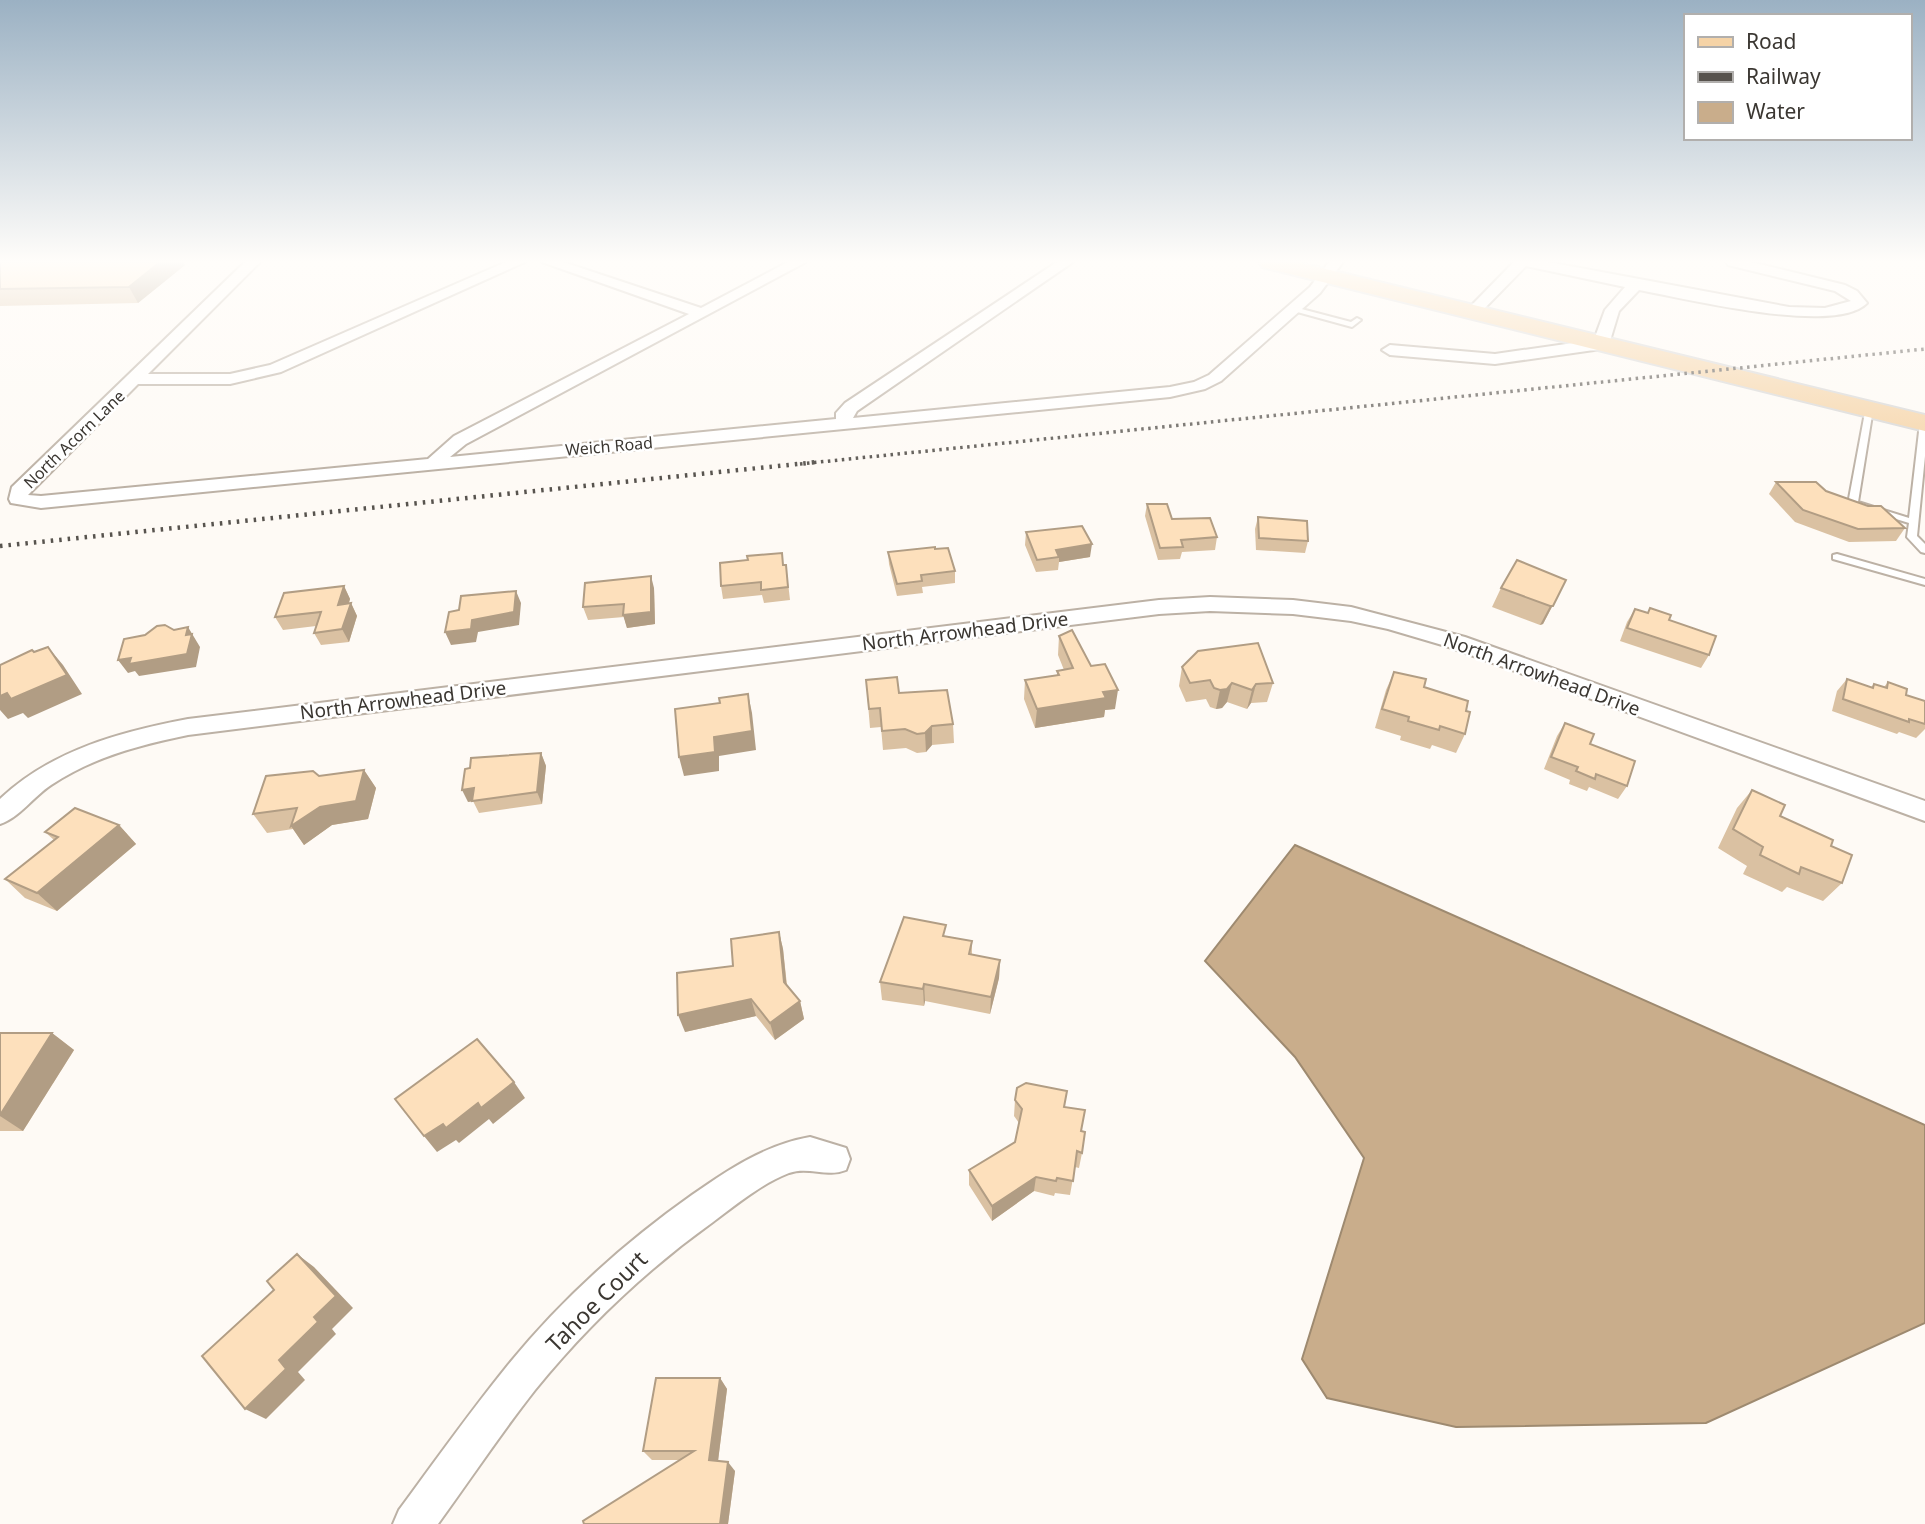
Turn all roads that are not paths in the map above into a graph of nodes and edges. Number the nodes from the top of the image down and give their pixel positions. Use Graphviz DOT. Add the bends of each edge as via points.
graph roads {
  1 [pos="182,333"];
  2 [pos="356,333"];
  3 [pos="661,333"];
  4 [pos="961,333"];
  5 [pos="1265,333"];
  6 [pos="1557,333"];
  7 [pos="1605,333"];
  8 [pos="1601,344"];
  9 [pos="1390,350"];
  10 [pos="136,379"];
  11 [pos="1869,410"];
  12 [pos="1925,423"];
  13 [pos="844,425"];
  14 [pos="433,464"];
  15 [pos="18,499"];
  16 [pos="1914,522"];
  17 [pos="1925,550"];
  18 [pos="1837,556"];
  19 [pos="1925,582"];
  20 [pos="1925,811"];
  21 [pos="0,814"];
  22 [pos="834,1159"];
  23 [pos="413,1524"];
  1 -- 10 [label="street, North Acorn Lane"];
  2 -- 10 [label="street" via="275,369 230,379"];
  3 -- 14 [label="street" via="460,440"];
  4 -- 13 [label="street" via="851,407"];
  5 -- 13 [label="street, Weich Road" via="1215,378 1199,386"];
  6 -- 8 [label="main road"];
  7 -- 8 [label="street"];
  8 -- 9 [label="street" via="1495,359"];
  8 -- 11 [label="main road"];
  10 -- 15 [label="street, North Acorn Lane" via="19,491"];
  11 -- 12 [label="main road"];
  11 -- 16 [label="lane" via="1853,504"];
  12 -- 16 [label="lane"];
  13 -- 14 [label="street, Weich Road"];
  14 -- 15 [label="street, Weich Road" via="41,502"];
  16 -- 17 [label="lane" via="1912,537"];
  18 -- 19 [label="lane"];
  20 -- 21 [label="street, North Arrowhead Drive" via="1457,642 1351,614 1210,604 187,727 107,745 63,764"];
  22 -- 23 [label="street, Tahoe Court" via="810,1153 787,1157 746,1177 651,1245 580,1312 522,1377"];
}
